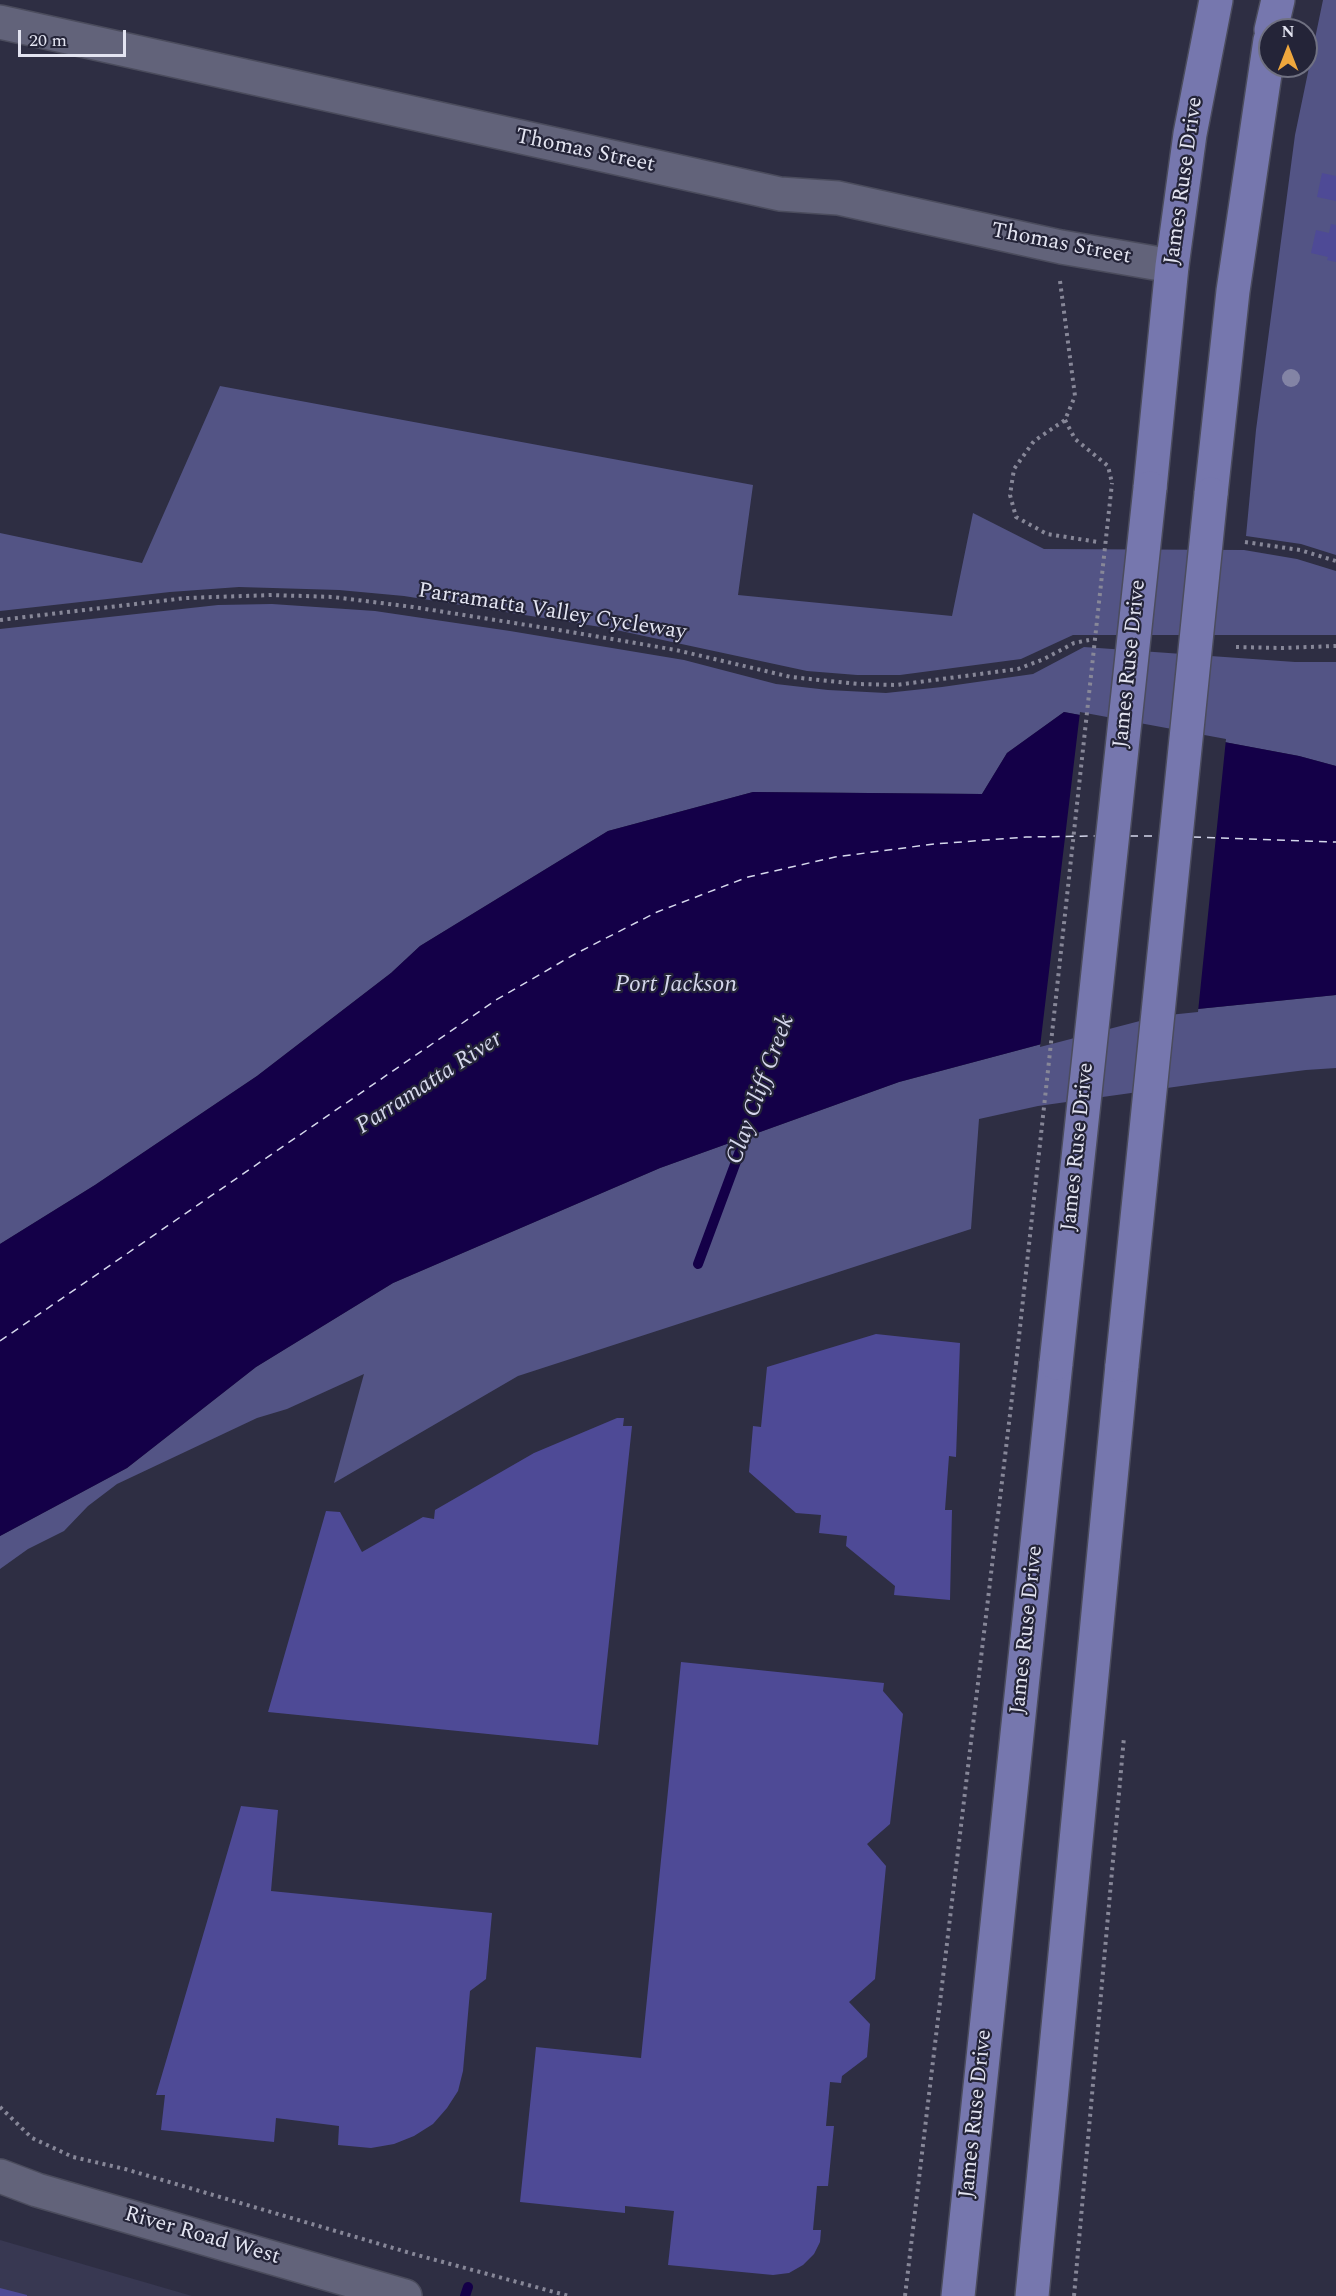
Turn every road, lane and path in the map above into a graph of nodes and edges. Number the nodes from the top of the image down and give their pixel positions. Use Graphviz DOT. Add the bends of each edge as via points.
graph roads {
  1 [pos="1216,0"];
  2 [pos="1278,0"];
  3 [pos="1274,18"];
  4 [pos="0,22"];
  5 [pos="1264,78"];
  6 [pos="1172,266"];
  7 [pos="1060,283"];
  8 [pos="1065,420"];
  9 [pos="1098,542"];
  10 [pos="1245,542"];
  11 [pos="1336,561"];
  12 [pos="0,620"];
  13 [pos="1089,640"];
  14 [pos="1336,646"];
  15 [pos="1236,647"];
  16 [pos="1125,1725"];
  17 [pos="0,2107"];
  18 [pos="0,2176"];
  19 [pos="405,2296"];
  20 [pos="569,2296"];
  21 [pos="905,2296"];
  22 [pos="958,2296"];
  23 [pos="1032,2296"];
  24 [pos="1074,2296"];
  1 -- 6 [label="main road, James Ruse Drive" via="1190,134"];
  2 -- 3 [label="main road"];
  4 -- 6 [label="street, Thomas Street" via="780,194 838,198 1061,247"];
  5 -- 23 [label="main road, bridge" via="1233,291 1211,494"];
  6 -- 22 [label="main road, James Ruse Drive, bridge"];
  7 -- 8 [label="path" via="1075,396"];
  8 -- 9 [label="path" via="1034,441 1014,469 1010,495 1016,517 1047,534"];
  8 -- 21 [label="path, bridge" via="1075,439 1108,466 1112,483 1016,1364"];
  10 -- 11 [label="path" via="1300,550"];
  12 -- 13 [label="path, Parramatta Valley Cycleway" via="227,595 333,597 676,650 791,677 896,685 1018,669"];
  14 -- 15 [label="path"];
  16 -- 24 [label="path"];
  17 -- 20 [label="path" via="32,2138 73,2157"];
  18 -- 19 [label="street, River Road West"];
}
